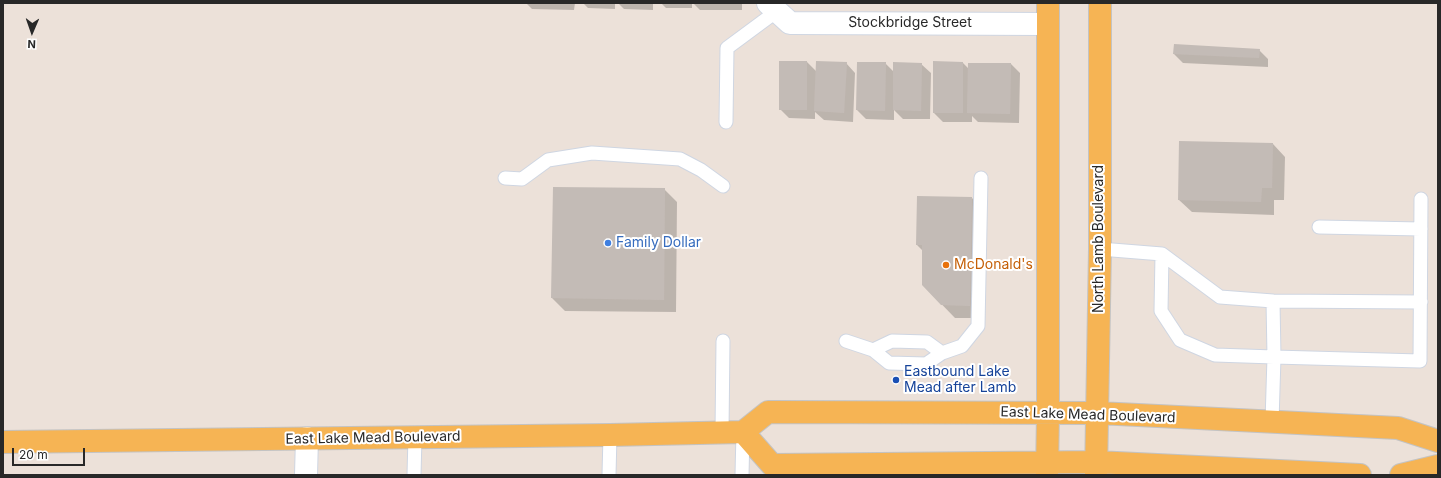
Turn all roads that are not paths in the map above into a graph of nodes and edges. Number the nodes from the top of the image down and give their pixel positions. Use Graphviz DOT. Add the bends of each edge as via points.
graph roads {
  1 [pos="1100,3"];
  2 [pos="773,7"];
  3 [pos="1047,13"];
  4 [pos="726,122"];
  5 [pos="505,178"];
  6 [pos="981,178"];
  7 [pos="722,186"];
  8 [pos="1421,199"];
  9 [pos="1319,227"];
  10 [pos="1421,229"];
  11 [pos="1100,249"];
  12 [pos="1162,254"];
  13 [pos="1273,301"];
  14 [pos="1420,302"];
  15 [pos="723,341"];
  16 [pos="846,341"];
  17 [pos="874,350"];
  18 [pos="942,353"];
  19 [pos="1274,357"];
  20 [pos="1048,413"];
  21 [pos="1098,414"];
  22 [pos="1272,422"];
  23 [pos="722,432"];
  24 [pos="743,432"];
  25 [pos="610,435"];
  26 [pos="415,437"];
  27 [pos="307,438"];
  28 [pos="1438,441"];
  29 [pos="3,442"];
  30 [pos="1438,466"];
  31 [pos="1096,468"];
  32 [pos="1047,469"];
  33 [pos="306,475"];
  34 [pos="414,475"];
  35 [pos="609,475"];
  36 [pos="742,475"];
  37 [pos="1360,475"];
  38 [pos="1401,475"];
  1 -- 11 [label="main road, North Lamb Boulevard"];
  2 -- 3 [label="street, Stockbridge Street" via="790,23"];
  2 -- 4 [label="lane" via="727,48"];
  3 -- 20 [label="main road"];
  5 -- 7 [label="lane" via="522,179 548,160 592,153 680,159 701,170"];
  6 -- 18 [label="lane" via="978,326 962,346"];
  8 -- 10 [label="lane"];
  9 -- 10 [label="lane"];
  10 -- 14 [label="lane"];
  11 -- 12 [label="lane"];
  11 -- 21 [label="main road, North Lamb Boulevard"];
  12 -- 13 [label="lane" via="1220,297"];
  12 -- 19 [label="lane" via="1161,311 1180,340 1214,355"];
  13 -- 14 [label="lane"];
  13 -- 19 [label="lane"];
  14 -- 19 [label="lane" via="1420,361"];
  15 -- 23 [label="lane"];
  16 -- 17 [label="lane"];
  17 -- 18 [label="lane" via="892,341 927,342"];
  17 -- 18 [label="lane" via="889,363 926,364"];
  19 -- 22 [label="lane"];
  20 -- 21 [label="main road, East Lake Mead Boulevard"];
  20 -- 24 [label="main road, East Lake Mead Boulevard" via="768,412"];
  20 -- 32 [label="main road"];
  21 -- 22 [label="main road, East Lake Mead Boulevard"];
  21 -- 31 [label="main road, North Lamb Boulevard"];
  22 -- 28 [label="main road, East Lake Mead Boulevard" via="1398,428"];
  23 -- 24 [label="main road, East Lake Mead Boulevard"];
  23 -- 25 [label="main road, East Lake Mead Boulevard"];
  24 -- 32 [label="main road" via="772,465"];
  24 -- 36 [label="lane"];
  25 -- 26 [label="main road, East Lake Mead Boulevard"];
  25 -- 35 [label="lane"];
  26 -- 27 [label="main road, East Lake Mead Boulevard"];
  26 -- 34 [label="lane"];
  27 -- 29 [label="main road, East Lake Mead Boulevard"];
  27 -- 33 [label="street"];
  30 -- 38 [label="main road"];
  31 -- 32 [label="main road"];
  31 -- 37 [label="main road"];
}
